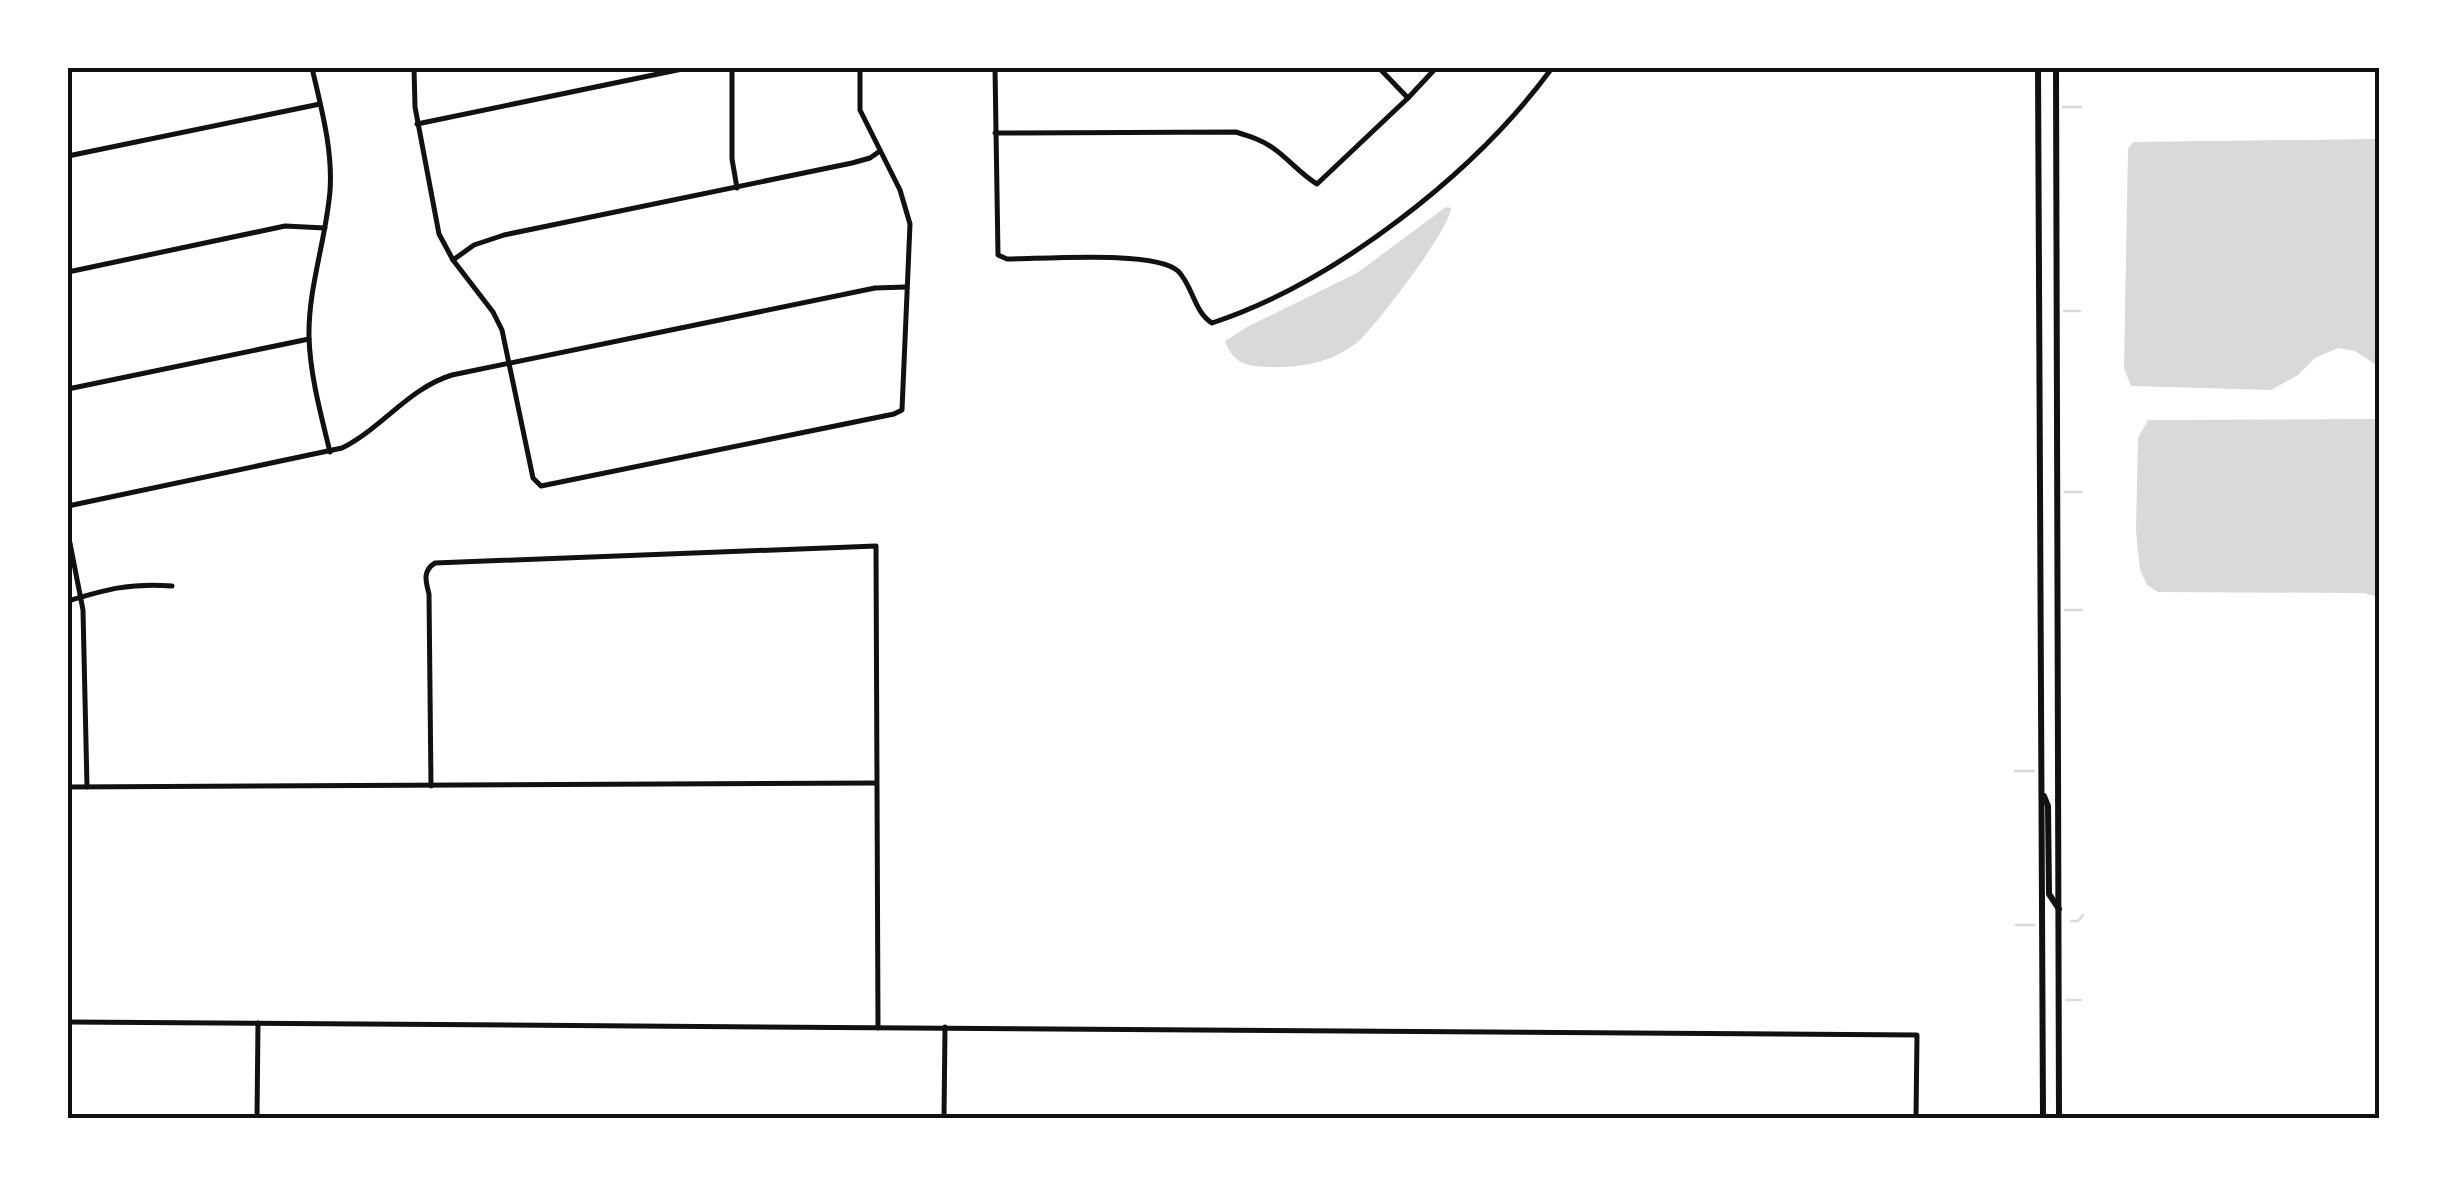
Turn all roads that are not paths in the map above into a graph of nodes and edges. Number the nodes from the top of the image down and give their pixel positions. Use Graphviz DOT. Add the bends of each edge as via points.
graph roads {
  1 [pos="312,68"];
  2 [pos="414,68"];
  3 [pos="688,68"];
  4 [pos="732,68"];
  5 [pos="860,68"];
  6 [pos="995,68"];
  7 [pos="1379,68"];
  8 [pos="1436,68"];
  9 [pos="1552,68"];
  10 [pos="2038,68"];
  11 [pos="2056,68"];
  12 [pos="1408,98"];
  13 [pos="320,104"];
  14 [pos="418,124"];
  15 [pos="995,133"];
  16 [pos="880,151"];
  17 [pos="68,156"];
  18 [pos="737,188"];
  19 [pos="325,228"];
  20 [pos="453,260"];
  21 [pos="68,272"];
  22 [pos="907,288"];
  23 [pos="309,339"];
  24 [pos="509,364"];
  25 [pos="68,389"];
  26 [pos="330,452"];
  27 [pos="68,506"];
  28 [pos="68,533"];
  29 [pos="172,586"];
  30 [pos="81,597"];
  31 [pos="68,601"];
  32 [pos="2040,655"];
  33 [pos="2058,655"];
  34 [pos="876,783"];
  35 [pos="431,786"];
  36 [pos="68,787"];
  37 [pos="88,787"];
  38 [pos="2041,790"];
  39 [pos="2058,909"];
  40 [pos="68,1022"];
  41 [pos="258,1023"];
  42 [pos="945,1027"];
  43 [pos="878,1028"];
  44 [pos="257,1118"];
  45 [pos="944,1118"];
  46 [pos="1916,1118"];
  47 [pos="2043,1118"];
  48 [pos="2060,1118"];
  1 -- 13 [label="street"];
  2 -- 14 [label="street"];
  3 -- 14 [label="street"];
  4 -- 18 [label="street"];
  5 -- 16 [label="street" via="860,110"];
  6 -- 15 [label="street"];
  7 -- 12 [label="street"];
  8 -- 12 [label="street"];
  9 -- 15 [label="street" via="1480,150 1392,226 1296,286 1212,323 1178,271 1160,262 998,255"];
  10 -- 32 [label="main road"];
  11 -- 33 [label="main road"];
  12 -- 15 [label="street" via="1317,184 1276,150 1236,132"];
  13 -- 17 [label="street"];
  13 -- 19 [label="street" via="330,173"];
  14 -- 20 [label="street" via="439,234"];
  16 -- 18 [label="street"];
  16 -- 22 [label="street" via="908,212"];
  18 -- 20 [label="street" via="504,235"];
  19 -- 21 [label="street" via="285,226"];
  19 -- 23 [label="street"];
  20 -- 24 [label="street" via="498,322"];
  22 -- 24 [label="street" via="875,288"];
  22 -- 24 [label="street" via="902,410 541,486 533,478"];
  23 -- 25 [label="street"];
  23 -- 26 [label="street"];
  24 -- 26 [label="street" via="428,384 365,435"];
  26 -- 27 [label="street"];
  28 -- 30 [label="street"];
  29 -- 30 [label="street" via="122,586"];
  30 -- 31 [label="street"];
  30 -- 37 [label="street"];
  32 -- 33 [label="main road"];
  32 -- 38 [label="main road"];
  33 -- 39 [label="main road"];
  34 -- 35 [label="street"];
  34 -- 35 [label="street" via="876,546 430,567"];
  34 -- 43 [label="street"];
  35 -- 37 [label="street"];
  36 -- 37 [label="street"];
  38 -- 39 [label="main road" via="2048,806 2049,894"];
  38 -- 47 [label="main road"];
  39 -- 48 [label="main road"];
  40 -- 41 [label="street"];
  41 -- 43 [label="street"];
  41 -- 44 [label="street"];
  42 -- 43 [label="street"];
  42 -- 45 [label="street"];
  42 -- 46 [label="street" via="1917,1035"];
}
